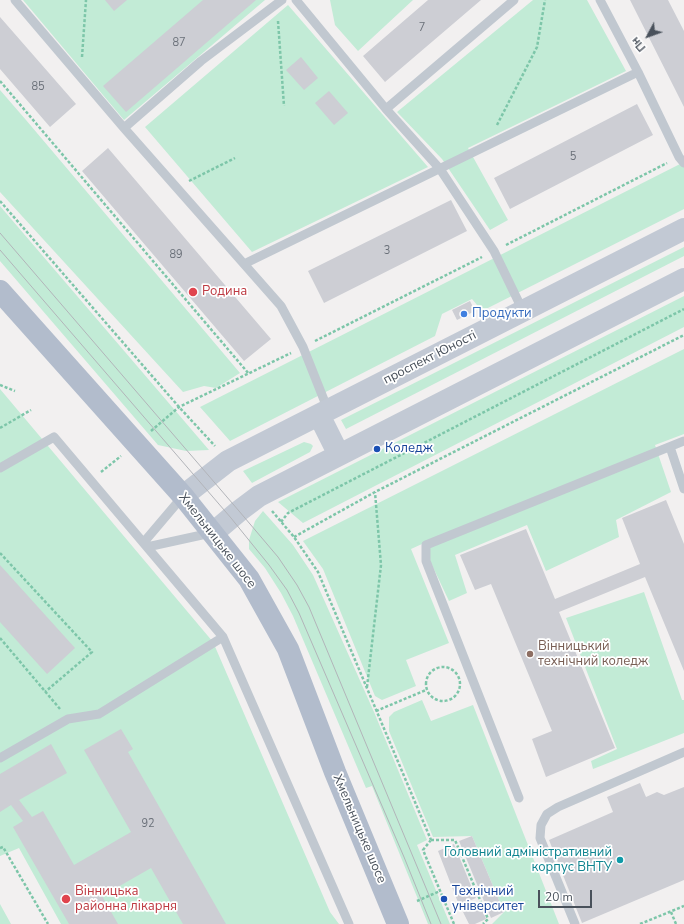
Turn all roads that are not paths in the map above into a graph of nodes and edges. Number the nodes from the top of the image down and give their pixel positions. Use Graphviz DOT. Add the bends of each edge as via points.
graph roads {
  1 [pos="16,0"];
  2 [pos="296,0"];
  3 [pos="514,0"];
  4 [pos="600,0"];
  5 [pos="279,2"];
  6 [pos="638,72"];
  7 [pos="386,110"];
  8 [pos="124,128"];
  9 [pos="682,160"];
  10 [pos="440,168"];
  11 [pos="684,229"];
  12 [pos="244,264"];
  13 [pos="684,279"];
  14 [pos="0,292"];
  15 [pos="523,311"];
  16 [pos="323,412"];
  17 [pos="684,441"];
  18 [pos="670,447"];
  19 [pos="339,456"];
  20 [pos="0,468"];
  21 [pos="684,489"];
  22 [pos="183,496"];
  23 [pos="213,533"];
  24 [pos="146,544"];
  25 [pos="223,637"];
  26 [pos="684,752"];
  27 [pos="0,758"];
  28 [pos="520,798"];
  29 [pos="349,924"];
  30 [pos="398,924"];
  31 [pos="575,924"];
  1 -- 8 [label="lane"];
  2 -- 7 [label="lane"];
  3 -- 7 [label="lane"];
  4 -- 6 [label="lane"];
  5 -- 8 [label="lane" via="201,61"];
  6 -- 9 [label="lane"];
  6 -- 10 [label="lane"];
  7 -- 10 [label="lane"];
  8 -- 12 [label="lane"];
  10 -- 12 [label="lane"];
  10 -- 15 [label="lane" via="494,251"];
  11 -- 15 [label="main road, проспект Юності"];
  12 -- 16 [label="lane" via="282,306 303,347"];
  13 -- 19 [label="main road"];
  14 -- 22 [label="main road, Хмельницьке шосе"];
  15 -- 16 [label="main road, проспект Юності"];
  16 -- 19 [label="main road"];
  16 -- 22 [label="main road, проспект Юності" via="228,460"];
  17 -- 18 [label="lane"];
  18 -- 21 [label="lane"];
  18 -- 28 [label="lane" via="426,545 426,561"];
  19 -- 23 [label="main road" via="259,496"];
  20 -- 24 [label="lane" via="54,437"];
  22 -- 23 [label="main road, Хмельницьке шосе"];
  22 -- 24 [label="lane"];
  23 -- 24 [label="lane"];
  23 -- 30 [label="main road, Хмельницьке шосе" via="249,579 288,649 335,772"];
  24 -- 25 [label="lane"];
  25 -- 27 [label="lane" via="99,714 68,719"];
  25 -- 29 [label="lane"];
  26 -- 31 [label="lane" via="547,814 541,825 540,838"];
}
